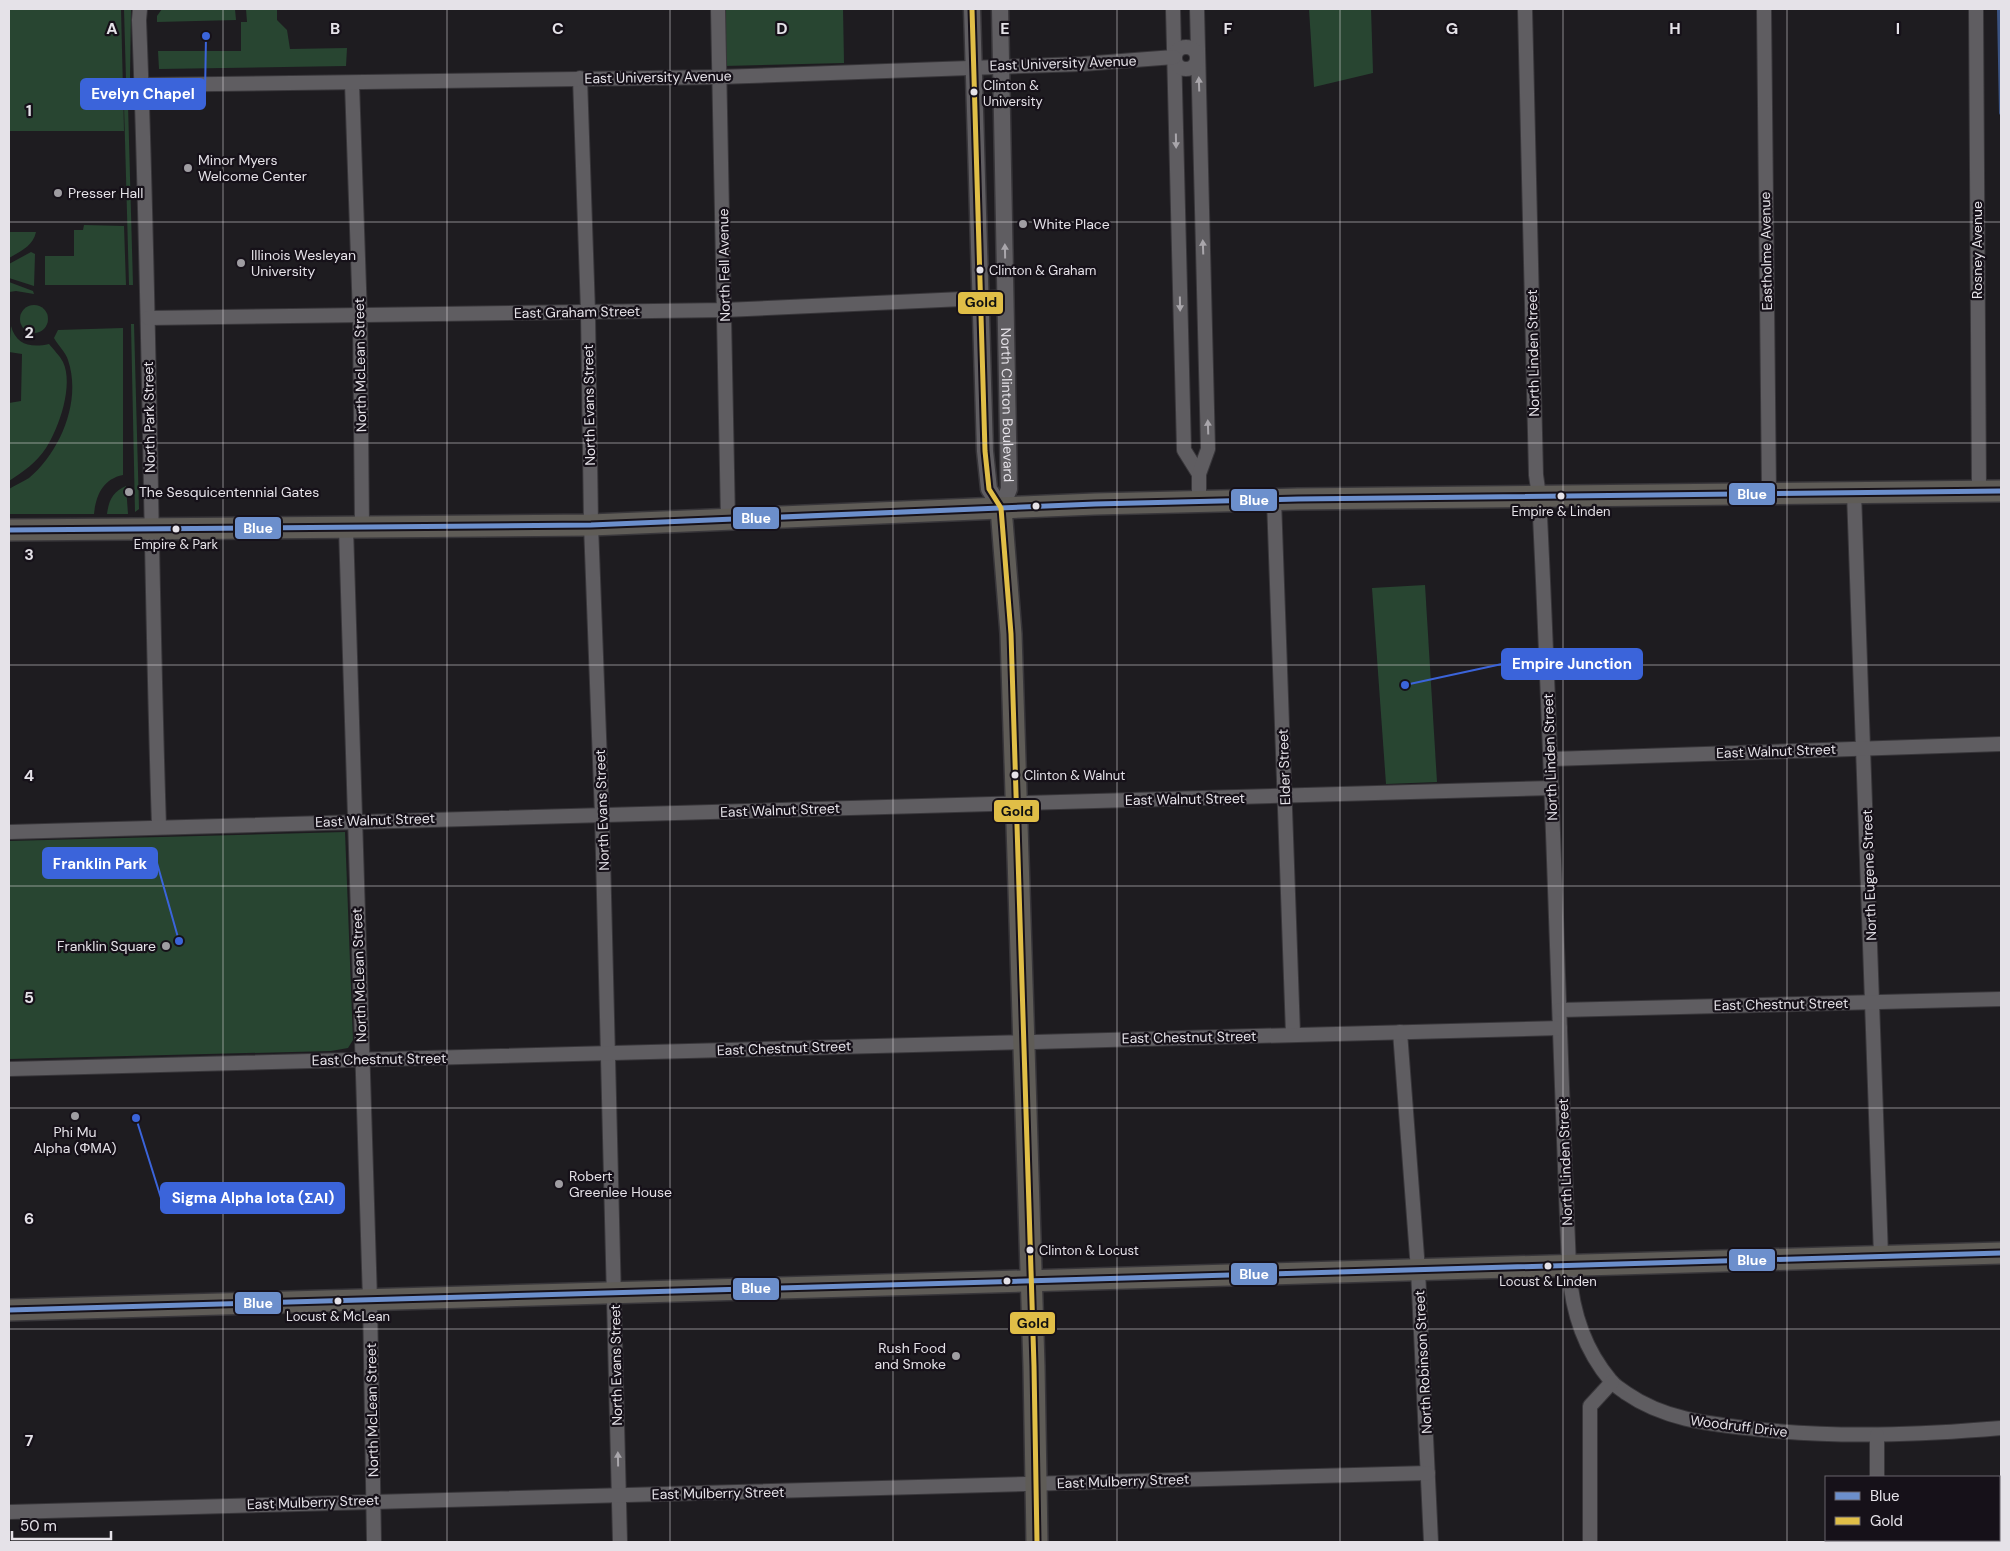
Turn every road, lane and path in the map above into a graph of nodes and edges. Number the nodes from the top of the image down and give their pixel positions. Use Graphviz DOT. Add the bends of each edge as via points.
graph roads {
  1 [pos="140,9"];
  2 [pos="718,9"];
  3 [pos="972,9"];
  4 [pos="1000,9"];
  5 [pos="1173,9"];
  6 [pos="1197,9"];
  7 [pos="1525,9"];
  8 [pos="1764,9"];
  9 [pos="1976,9"];
  10 [pos="1174,57"];
  11 [pos="1198,59"];
  12 [pos="1002,65"];
  13 [pos="974,66"];
  14 [pos="719,77"];
  15 [pos="580,78"];
  16 [pos="352,83"];
  17 [pos="141,85"];
  18 [pos="1179,269"];
  19 [pos="1204,269"];
  20 [pos="1006,297"];
  21 [pos="980,298"];
  22 [pos="725,310"];
  23 [pos="588,312"];
  24 [pos="360,317"];
  25 [pos="148,318"];
  26 [pos="1199,474"];
  27 [pos="1978,491"];
  28 [pos="2001,491"];
  29 [pos="1854,493"];
  30 [pos="1769,494"];
  31 [pos="1539,496"];
  32 [pos="1274,500"];
  33 [pos="1199,501"];
  34 [pos="1002,508"];
  35 [pos="728,521"];
  36 [pos="591,525"];
  37 [pos="354,528"];
  38 [pos="150,529"];
  39 [pos="9,530"];
  40 [pos="2001,744"];
  41 [pos="1864,748"];
  42 [pos="1552,759"];
  43 [pos="1552,788"];
  44 [pos="1285,796"];
  45 [pos="1016,803"];
  46 [pos="602,815"];
  47 [pos="354,821"];
  48 [pos="159,826"];
  49 [pos="9,832"];
  50 [pos="2001,999"];
  51 [pos="1874,1002"];
  52 [pos="1560,1010"];
  53 [pos="1560,1028"];
  54 [pos="1400,1032"];
  55 [pos="1294,1034"];
  56 [pos="1024,1041"];
  57 [pos="608,1053"];
  58 [pos="362,1060"];
  59 [pos="9,1069"];
  60 [pos="2001,1253"];
  61 [pos="1881,1256"];
  62 [pos="1569,1266"];
  63 [pos="1418,1270"];
  64 [pos="1031,1281"];
  65 [pos="614,1294"];
  66 [pos="370,1300"];
  67 [pos="9,1310"];
  68 [pos="1612,1382"];
  69 [pos="2001,1428"];
  70 [pos="1877,1435"];
  71 [pos="1428,1473"];
  72 [pos="1877,1476"];
  73 [pos="1036,1484"];
  74 [pos="619,1495"];
  75 [pos="373,1500"];
  76 [pos="9,1512"];
  77 [pos="374,1542"];
  78 [pos="620,1542"];
  79 [pos="1037,1542"];
  80 [pos="1431,1542"];
  81 [pos="1590,1542"];
  1 -- 17 [label="street, North Park Street"];
  2 -- 14 [label="street, North Fell Avenue"];
  3 -- 13 [label="street, North Clinton Boulevard"];
  4 -- 12 [label="street, North Clinton Boulevard"];
  5 -- 10 [label="street"];
  6 -- 11 [label="street"];
  7 -- 31 [label="street, North Linden Street"];
  8 -- 30 [label="street, Eastholme Avenue"];
  9 -- 27 [label="street, Rosney Avenue"];
  10 -- 11 [label="street" via="1180,67 1187,69"];
  10 -- 12 [label="street, East University Avenue" via="1082,64"];
  10 -- 18 [label="street, one-way"];
  19 -- 11 [label="street, one-way"];
  12 -- 13 [label="street, East University Avenue"];
  20 -- 12 [label="street, North Clinton Boulevard, one-way"];
  13 -- 14 [label="street, East University Avenue"];
  13 -- 21 [label="street, North Clinton Boulevard"];
  14 -- 15 [label="street, East University Avenue"];
  14 -- 22 [label="street, North Fell Avenue"];
  15 -- 16 [label="street, East University Avenue"];
  15 -- 23 [label="street, North Evans Street"];
  16 -- 17 [label="street, East University Avenue"];
  16 -- 24 [label="street, North McLean Street"];
  17 -- 25 [label="street, North Park Street"];
  18 -- 19 [label="street"];
  18 -- 26 [label="street, one-way" via="1184,450"];
  26 -- 19 [label="street, one-way" via="1208,449"];
  20 -- 21 [label="street, East Graham Street"];
  20 -- 34 [label="street, North Clinton Boulevard" via="1009,489"];
  21 -- 22 [label="street, East Graham Street"];
  21 -- 34 [label="street, North Clinton Boulevard" via="989,489"];
  22 -- 23 [label="street, East Graham Street"];
  22 -- 35 [label="street, North Fell Avenue"];
  23 -- 24 [label="street, East Graham Street"];
  23 -- 36 [label="street, North Evans Street"];
  24 -- 25 [label="street, East Graham Street"];
  24 -- 37 [label="street, North McLean Street"];
  25 -- 38 [label="street, North Park Street"];
  26 -- 33 [label="street"];
  27 -- 28 [label="main road"];
  27 -- 29 [label="main road"];
  29 -- 30 [label="main road"];
  29 -- 41 [label="street, North Eugene Street"];
  30 -- 31 [label="main road"];
  31 -- 32 [label="main road"];
  31 -- 42 [label="street, North Linden Street"];
  32 -- 33 [label="main road"];
  32 -- 44 [label="street, Elder Street"];
  33 -- 34 [label="main road"];
  34 -- 35 [label="main road"];
  34 -- 45 [label="main road" via="1011,634"];
  35 -- 36 [label="main road"];
  36 -- 37 [label="main road"];
  36 -- 46 [label="street, North Evans Street"];
  37 -- 38 [label="main road"];
  37 -- 47 [label="street, North McLean Street"];
  38 -- 39 [label="main road"];
  38 -- 48 [label="street, North Park Street"];
  40 -- 41 [label="street, East Walnut Street"];
  41 -- 42 [label="street, East Walnut Street"];
  41 -- 51 [label="street, North Eugene Street"];
  42 -- 43 [label="street, North Linden Street"];
  43 -- 44 [label="street, East Walnut Street"];
  43 -- 52 [label="street, North Linden Street"];
  44 -- 45 [label="street, East Walnut Street"];
  44 -- 55 [label="street, Elder Street"];
  45 -- 46 [label="street, East Walnut Street"];
  45 -- 56 [label="main road"];
  46 -- 47 [label="street, East Walnut Street"];
  46 -- 57 [label="street, North Evans Street"];
  47 -- 48 [label="street, East Walnut Street"];
  47 -- 58 [label="street, North McLean Street"];
  48 -- 49 [label="street, East Walnut Street"];
  50 -- 51 [label="street, East Chestnut Street"];
  51 -- 52 [label="street, East Chestnut Street"];
  51 -- 61 [label="street, North Eugene Street"];
  52 -- 53 [label="street, North Linden Street"];
  53 -- 54 [label="street, East Chestnut Street"];
  53 -- 62 [label="street, North Linden Street"];
  54 -- 55 [label="street, East Chestnut Street"];
  54 -- 63 [label="street, North Robinson Street"];
  55 -- 56 [label="street, East Chestnut Street"];
  56 -- 57 [label="street, East Chestnut Street"];
  56 -- 64 [label="main road"];
  57 -- 58 [label="street, East Chestnut Street"];
  57 -- 65 [label="street, North Evans Street"];
  58 -- 59 [label="street, East Chestnut Street"];
  58 -- 66 [label="street, North McLean Street"];
  60 -- 61 [label="main road"];
  61 -- 62 [label="main road"];
  62 -- 63 [label="main road"];
  62 -- 68 [label="street, Woodruff Drive" via="1575,1315 1594,1356"];
  63 -- 64 [label="main road"];
  63 -- 71 [label="street, North Robinson Street"];
  64 -- 65 [label="main road"];
  64 -- 73 [label="main road"];
  65 -- 66 [label="main road"];
  74 -- 65 [label="street, North Evans Street, one-way"];
  66 -- 67 [label="main road"];
  66 -- 75 [label="street, North McLean Street"];
  68 -- 70 [label="street, Woodruff Drive" via="1639,1402 1686,1420 1777,1432"];
  68 -- 81 [label="street" via="1590,1406"];
  69 -- 70 [label="street, Woodruff Drive"];
  70 -- 72 [label="street"];
  71 -- 73 [label="street, East Mulberry Street"];
  71 -- 80 [label="street, North Robinson Street"];
  73 -- 74 [label="street, East Mulberry Street"];
  73 -- 79 [label="main road"];
  74 -- 75 [label="street, East Mulberry Street"];
  74 -- 78 [label="street, North Evans Street"];
  75 -- 76 [label="street, East Mulberry Street"];
  75 -- 77 [label="street, North McLean Street"];
}
